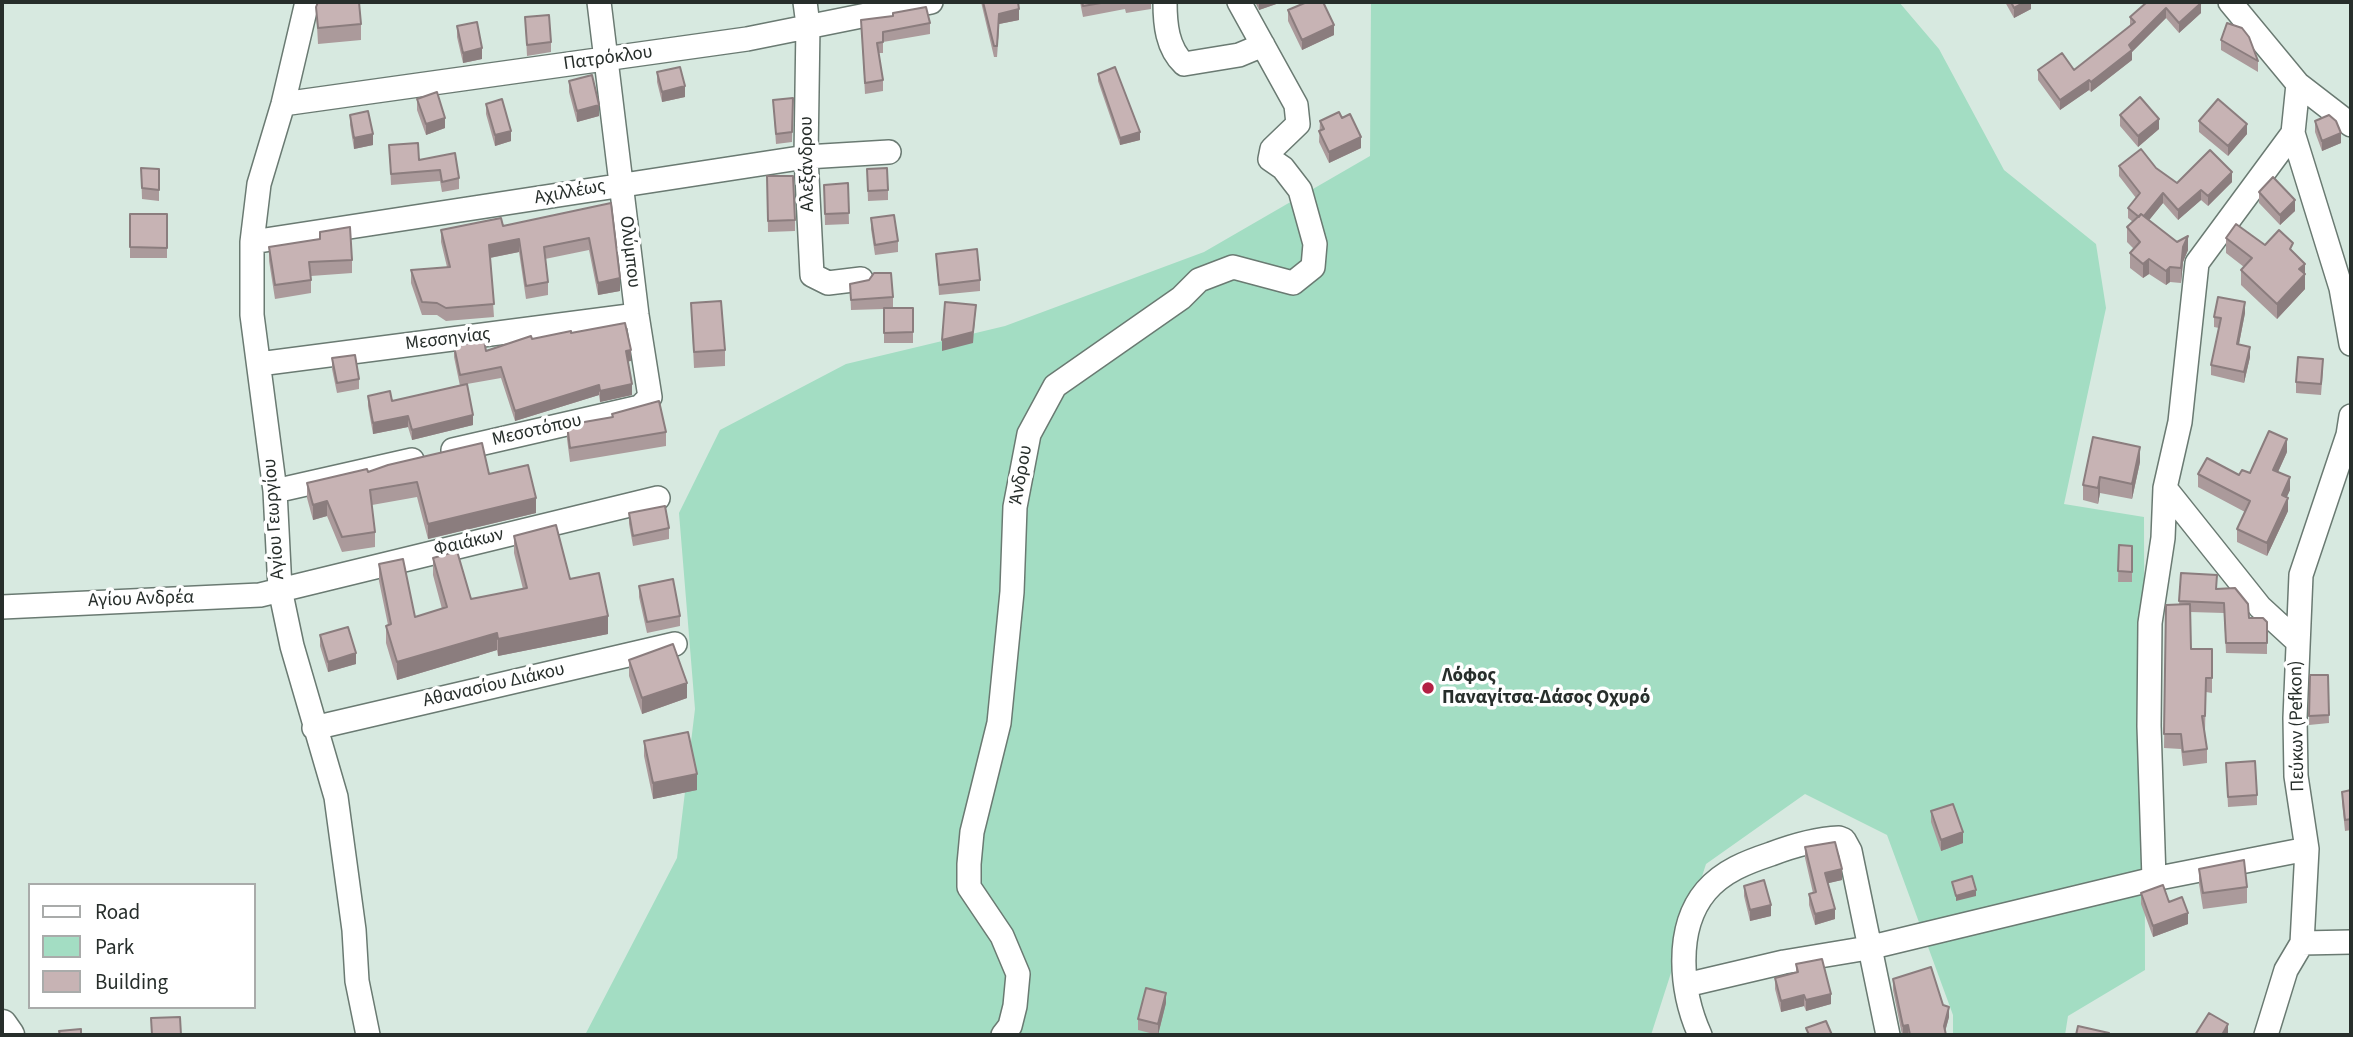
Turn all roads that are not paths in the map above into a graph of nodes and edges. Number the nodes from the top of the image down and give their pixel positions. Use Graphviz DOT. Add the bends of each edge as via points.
graph roads {
  1 [pos="307,2"];
  2 [pos="599,2"];
  3 [pos="805,2"];
  4 [pos="929,2"];
  5 [pos="1165,2"];
  6 [pos="1239,2"];
  7 [pos="2230,2"];
  8 [pos="808,26"];
  9 [pos="1263,45"];
  10 [pos="605,60"];
  11 [pos="2298,84"];
  12 [pos="284,104"];
  13 [pos="2351,125"];
  14 [pos="2293,133"];
  15 [pos="889,152"];
  16 [pos="806,157"];
  17 [pos="621,184"];
  18 [pos="252,242"];
  19 [pos="861,279"];
  20 [pos="637,315"];
  21 [pos="2351,344"];
  22 [pos="259,364"];
  23 [pos="648,376"];
  24 [pos="2351,416"];
  25 [pos="2165,488"];
  26 [pos="275,491"];
  27 [pos="658,498"];
  28 [pos="279,589"];
  29 [pos="2,607"];
  30 [pos="2297,640"];
  31 [pos="675,644"];
  32 [pos="314,727"];
  33 [pos="2307,849"];
  34 [pos="2154,879"];
  35 [pos="2351,942"];
  36 [pos="2302,943"];
  37 [pos="1868,948"];
  38 [pos="1686,985"];
  39 [pos="2,1025"];
  40 [pos="9,1035"];
  41 [pos="368,1035"];
  42 [pos="1003,1035"];
  43 [pos="1700,1035"];
  44 [pos="1888,1035"];
  45 [pos="2266,1035"];
  1 -- 12 [label="street, Αγίου Γεωργίου"];
  2 -- 10 [label="street, Ολύμπου"];
  3 -- 8 [label="street, Αλεξάνδρου"];
  4 -- 8 [label="street, Πατρόκλου"];
  5 -- 9 [label="street" via="1167,34 1184,64 1239,55"];
  6 -- 9 [label="street, Άνδρου"];
  7 -- 11 [label="street"];
  8 -- 10 [label="street, Πατρόκλου"];
  8 -- 16 [label="street, Αλεξάνδρου"];
  9 -- 42 [label="street, Άνδρου" via="1299,116 1292,132 1269,155 1291,177 1304,199 1315,244 1313,267 1293,283 1233,267 1199,280 1181,298 1055,386 1029,434 1015,507 1013,592 999,723 968,864 970,887 1002,936 1018,974 1016,1006"];
  10 -- 12 [label="street, Πατρόκλου"];
  10 -- 17 [label="street, Ολύμπου"];
  11 -- 13 [label="street"];
  11 -- 14 [label="street"];
  12 -- 18 [label="street, Αγίου Γεωργίου" via="259,184"];
  14 -- 21 [label="street" via="2341,288"];
  14 -- 25 [label="street" via="2197,263 2180,422"];
  15 -- 16 [label="street, Αχιλλέως"];
  16 -- 17 [label="street, Αχιλλέως"];
  16 -- 19 [label="street, Αλεξάνδρου" via="812,275 828,283"];
  17 -- 18 [label="street, Αχιλλέως"];
  17 -- 20 [label="street, Ολύμπου"];
  18 -- 22 [label="street, Αγίου Γεωργίου" via="252,315"];
  20 -- 22 [label="street, Μεσσηνίας"];
  20 -- 23 [label="street, Ολύμπου"];
  22 -- 26 [label="street, Αγίου Γεωργίου"];
  23 -- 26 [label="street, Μεσοτόπου" via="650,397 640,407"];
  24 -- 30 [label="street, Πεύκων (Pefkon)" via="2301,575"];
  25 -- 30 [label="street" via="2260,607"];
  25 -- 34 [label="street" via="2150,623"];
  26 -- 28 [label="street, Αγίου Γεωργίου"];
  27 -- 28 [label="street, Φαιάκων"];
  28 -- 29 [label="street, Αγίου Ανδρέα" via="260,595"];
  28 -- 32 [label="street, Αγίου Γεωργίου"];
  30 -- 33 [label="street, Πεύκων (Pefkon)" via="2297,776"];
  31 -- 32 [label="street, Αθανασίου Διάκου"];
  32 -- 41 [label="street, Αγίου Γεωργίου" via="336,797 357,981"];
  33 -- 34 [label="street"];
  33 -- 36 [label="street, Πεύκων (Pefkon)"];
  34 -- 37 [label="street"];
  35 -- 36 [label="street"];
  36 -- 45 [label="street, Πεύκων (Pefkon)" via="2286,971"];
  37 -- 38 [label="street"];
  37 -- 38 [label="street" via="1848,845 1839,838 1826,839 1741,864 1706,891 1690,923 1683,966"];
  37 -- 44 [label="street"];
  38 -- 43 [label="street"];
  39 -- 40 [label="main road"];
}
